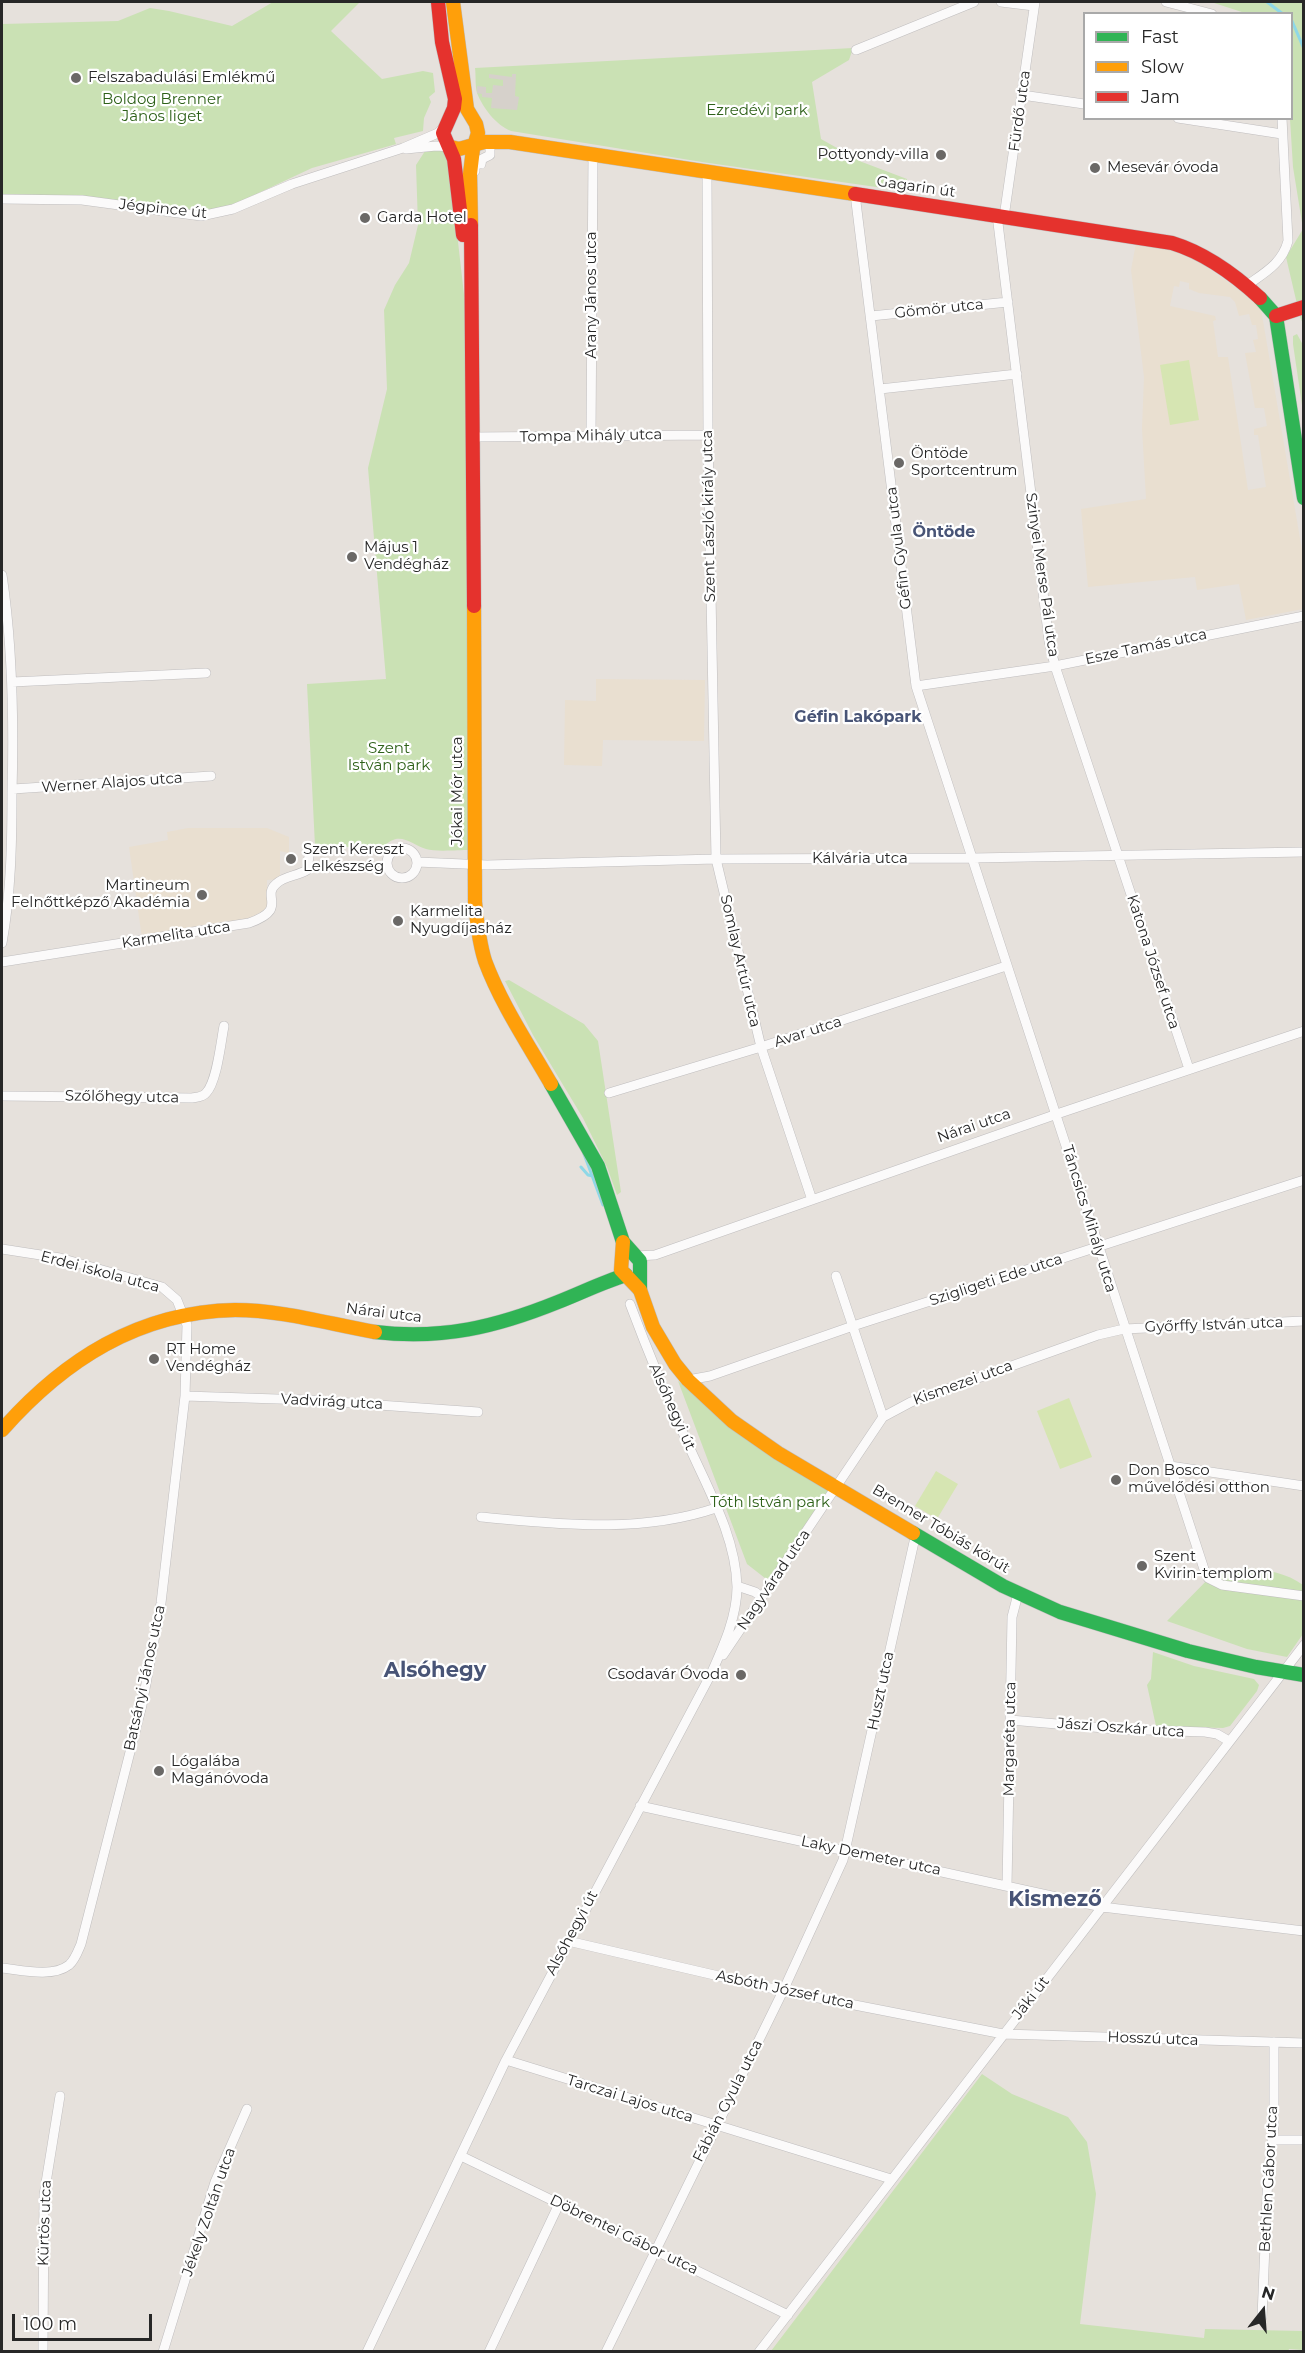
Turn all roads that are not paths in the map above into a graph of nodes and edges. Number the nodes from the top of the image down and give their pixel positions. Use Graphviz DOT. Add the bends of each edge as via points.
graph roads {
  1 [pos="425,2"];
  2 [pos="438,2"];
  3 [pos="453,2"];
  4 [pos="974,2"];
  5 [pos="1001,2"];
  6 [pos="1166,2"];
  7 [pos="1035,4"];
  8 [pos="1204,12"];
  9 [pos="440,24"];
  10 [pos="856,50"];
  11 [pos="1022,95"];
  12 [pos="1083,104"];
  13 [pos="473,120"];
  14 [pos="1191,120"];
  15 [pos="1282,120"];
  16 [pos="447,123"];
  17 [pos="1282,134"];
  18 [pos="474,144"];
  19 [pos="528,145"];
  20 [pos="451,147"];
  21 [pos="490,148"];
  22 [pos="386,153"];
  23 [pos="593,155"];
  24 [pos="707,172"];
  25 [pos="855,194"];
  26 [pos="2,199"];
  27 [pos="1001,216"];
  28 [pos="471,231"];
  29 [pos="1246,286"];
  30 [pos="1008,302"];
  31 [pos="472,306"];
  32 [pos="1304,307"];
  33 [pos="870,316"];
  34 [pos="1276,316"];
  35 [pos="1017,374"];
  36 [pos="880,389"];
  37 [pos="591,435"];
  38 [pos="708,435"];
  39 [pos="474,437"];
  40 [pos="1303,492"];
  41 [pos="2,575"];
  42 [pos="1304,616"];
  43 [pos="1055,666"];
  44 [pos="206,674"];
  45 [pos="12,682"];
  46 [pos="916,686"];
  47 [pos="211,776"];
  48 [pos="12,789"];
  49 [pos="1304,852"];
  50 [pos="1117,854"];
  51 [pos="309,856"];
  52 [pos="973,858"];
  53 [pos="716,859"];
  54 [pos="417,862"];
  55 [pos="475,864"];
  56 [pos="2,943"];
  57 [pos="2,962"];
  58 [pos="1006,966"];
  59 [pos="224,1026"];
  60 [pos="1304,1031"];
  61 [pos="761,1047"];
  62 [pos="1189,1069"];
  63 [pos="609,1093"];
  64 [pos="2,1096"];
  65 [pos="1057,1114"];
  66 [pos="1304,1180"];
  67 [pos="812,1200"];
  68 [pos="623,1242"];
  69 [pos="1098,1248"];
  70 [pos="2,1249"];
  71 [pos="638,1262"];
  72 [pos="624,1270"];
  73 [pos="836,1276"];
  74 [pos="640,1290"];
  75 [pos="630,1304"];
  76 [pos="184,1316"];
  77 [pos="1304,1321"];
  78 [pos="853,1326"];
  79 [pos="1124,1329"];
  80 [pos="688,1380"];
  81 [pos="185,1396"];
  82 [pos="478,1412"];
  83 [pos="883,1417"];
  84 [pos="2,1430"];
  85 [pos="1170,1466"];
  86 [pos="837,1486"];
  87 [pos="1304,1486"];
  88 [pos="716,1508"];
  89 [pos="481,1517"];
  90 [pos="916,1533"];
  91 [pos="737,1586"];
  92 [pos="1018,1594"];
  93 [pos="1304,1596"];
  94 [pos="762,1597"];
  95 [pos="1304,1645"];
  96 [pos="1283,1672"];
  97 [pos="711,1674"];
  98 [pos="1304,1676"];
  99 [pos="1010,1720"];
  100 [pos="1229,1741"];
  101 [pos="640,1806"];
  102 [pos="846,1850"];
  103 [pos="1007,1886"];
  104 [pos="1102,1907"];
  105 [pos="1304,1931"];
  106 [pos="568,1941"];
  107 [pos="2,1968"];
  108 [pos="783,1991"];
  109 [pos="1003,2034"];
  110 [pos="1274,2042"];
  111 [pos="1304,2043"];
  112 [pos="506,2060"];
  113 [pos="60,2096"];
  114 [pos="247,2109"];
  115 [pos="716,2126"];
  116 [pos="1272,2140"];
  117 [pos="1304,2140"];
  118 [pos="461,2156"];
  119 [pos="891,2179"];
  120 [pos="559,2204"];
  121 [pos="654,2250"];
  122 [pos="788,2314"];
  123 [pos="1262,2317"];
  124 [pos="43,2352"];
  125 [pos="163,2352"];
  126 [pos="367,2352"];
  127 [pos="489,2352"];
  128 [pos="606,2352"];
  129 [pos="759,2352"];
  1 -- 9 [label="street"];
  2 -- 9 [label="street"];
  3 -- 13 [label="street" via="466,110"];
  4 -- 10 [label="street"];
  5 -- 7 [label="street"];
  6 -- 8 [label="street"];
  7 -- 11 [label="street, Fürdő utca"];
  9 -- 16 [label="street" via="455,95 455,106"];
  11 -- 12 [label="street"];
  11 -- 27 [label="street, Fürdő utca"];
  13 -- 16 [label="street" via="459,115"];
  13 -- 18 [label="street" via="478,133"];
  13 -- 19 [label="street, Gagarin út" via="489,132"];
  14 -- 17 [label="street"];
  15 -- 17 [label="street"];
  16 -- 20 [label="street" via="444,138"];
  16 -- 22 [label="street, Jégpince út" via="434,135"];
  17 -- 29 [label="street" via="1288,241 1280,261"];
  18 -- 19 [label="street, Gagarin út"];
  18 -- 20 [label="street, Gagarin út" via="463,150"];
  18 -- 28 [label="street, Jókai Mór utca"];
  19 -- 23 [label="street, Gagarin út"];
  20 -- 22 [label="street, Jégpince út"];
  20 -- 31 [label="street, Jókai Mór utca"];
  21 -- 28 [label="street" via="490,155 481,164 475,164"];
  22 -- 26 [label="street, Jégpince út" via="217,214 201,216 82,200"];
  23 -- 24 [label="street, Gagarin út"];
  23 -- 37 [label="street, Arany János utca"];
  24 -- 25 [label="street, Gagarin út"];
  24 -- 38 [label="street, Szent László király utca"];
  25 -- 27 [label="street, Gagarin út"];
  25 -- 33 [label="street, Géfin Gyula utca"];
  27 -- 29 [label="street, Gagarin út" via="1170,242 1194,251"];
  27 -- 30 [label="street, Szinyei Merse Pál utca"];
  28 -- 31 [label="street, Jókai Mór utca"];
  29 -- 34 [label="street, Gagarin út"];
  30 -- 33 [label="street, Gömör utca"];
  30 -- 35 [label="street, Szinyei Merse Pál utca"];
  31 -- 39 [label="street, Jókai Mór utca"];
  32 -- 34 [label="street"];
  33 -- 36 [label="street, Géfin Gyula utca"];
  34 -- 40 [label="street"];
  35 -- 36 [label="street"];
  35 -- 43 [label="street, Szinyei Merse Pál utca"];
  36 -- 46 [label="street, Géfin Gyula utca"];
  37 -- 38 [label="street, Tompa Mihály utca"];
  37 -- 39 [label="street, Tompa Mihály utca"];
  38 -- 53 [label="street, Szent László király utca"];
  39 -- 55 [label="street, Jókai Mór utca"];
  41 -- 45 [label="street"];
  42 -- 43 [label="street, Esze Tamás utca"];
  43 -- 46 [label="street, Esze Tamás utca"];
  43 -- 50 [label="street, Szinyei Merse Pál utca"];
  44 -- 45 [label="street"];
  45 -- 48 [label="street"];
  46 -- 52 [label="street, Géfin Gyula utca"];
  47 -- 48 [label="street, Werner Alajos utca"];
  48 -- 56 [label="street" via="10,889"];
  49 -- 50 [label="street, Kálvária utca"];
  50 -- 52 [label="street, Kálvária utca"];
  50 -- 62 [label="street, Katona József utca"];
  51 -- 57 [label="street, Karmelita utca" via="307,870 275,884 269,913 249,923"];
  52 -- 53 [label="street, Kálvária utca"];
  52 -- 58 [label="street, Táncsics Mihály utca"];
  53 -- 55 [label="street, Kálvária utca"];
  53 -- 61 [label="street, Somlay Artúr utca"];
  54 -- 55 [label="street, Kálvária utca"];
  55 -- 68 [label="street, Jókai Mór utca" via="478,931 486,960 510,1013 598,1166"];
  58 -- 61 [label="street, Avar utca"];
  58 -- 65 [label="street, Táncsics Mihály utca"];
  59 -- 64 [label="street, Szőlőhegy utca" via="213,1080 201,1096"];
  60 -- 62 [label="street, Nárai utca"];
  61 -- 63 [label="street, Avar utca"];
  61 -- 67 [label="street, Somlay Artúr utca"];
  62 -- 65 [label="street, Nárai utca"];
  65 -- 67 [label="street, Nárai utca"];
  65 -- 69 [label="street, Táncsics Mihály utca"];
  66 -- 69 [label="street, Szigligeti Ede utca"];
  67 -- 71 [label="street, Nárai utca"];
  68 -- 71 [label="street, Jókai Mór utca"];
  68 -- 72 [label="street, Jókai Mór utca"];
  69 -- 78 [label="street, Szigligeti Ede utca"];
  69 -- 79 [label="street, Táncsics Mihály utca"];
  70 -- 76 [label="street, Erdei iskola utca" via="60,1258 162,1287 177,1300"];
  71 -- 72 [label="street" via="635,1276"];
  71 -- 72 [label="street" via="625,1257"];
  71 -- 74 [label="street, Brenner Tóbiás körút"];
  72 -- 74 [label="street, Brenner Tóbiás körút"];
  72 -- 76 [label="street, Nárai utca" via="576,1295 506,1322 454,1333 392,1334 248,1310"];
  73 -- 78 [label="street"];
  74 -- 80 [label="street, Brenner Tóbiás körút" via="659,1337"];
  75 -- 88 [label="street, Alsóhegyi út" via="652,1364"];
  76 -- 81 [label="street, Batsányi János utca"];
  76 -- 84 [label="street, Nárai utca" via="132,1332 88,1354 45,1384"];
  77 -- 79 [label="street, Győrffy István utca"];
  78 -- 80 [label="street, Szigligeti Ede utca" via="710,1376"];
  78 -- 83 [label="street"];
  79 -- 83 [label="street, Kismezei utca" via="911,1402"];
  79 -- 85 [label="street, Táncsics Mihály utca"];
  80 -- 86 [label="street, Brenner Tóbiás körút" via="754,1437"];
  81 -- 82 [label="street, Vadvirág utca"];
  81 -- 107 [label="street, Batsányi János utca" via="168,1556 149,1670 81,1944 71,1963 63,1968"];
  83 -- 86 [label="street, Kismezei utca"];
  85 -- 87 [label="street"];
  85 -- 93 [label="street, Táncsics Mihály utca" via="1208,1578 1222,1585"];
  86 -- 90 [label="street, Brenner Tóbiás körút"];
  86 -- 94 [label="street, Nagyvárad utca"];
  88 -- 89 [label="street" via="687,1518 617,1526"];
  88 -- 91 [label="street, Alsóhegyi út" via="733,1553"];
  90 -- 92 [label="street, Brenner Tóbiás körút"];
  90 -- 102 [label="street, Huszt utca"];
  91 -- 94 [label="street"];
  91 -- 97 [label="street, Alsóhegyi út" via="731,1622"];
  92 -- 96 [label="street, Brenner Tóbiás körút" via="1076,1617 1222,1662"];
  92 -- 99 [label="street, Margaréta utca" via="1012,1617"];
  94 -- 97 [label="street, Nagyvárad utca"];
  95 -- 96 [label="street, Jáki út"];
  96 -- 98 [label="street, Brenner Tóbiás körút"];
  96 -- 100 [label="street, Jáki út"];
  97 -- 101 [label="street, Alsóhegyi út"];
  99 -- 100 [label="street, Jászi Oszkár utca" via="1205,1732"];
  99 -- 103 [label="street, Margaréta utca"];
  100 -- 104 [label="street, Jáki út"];
  101 -- 102 [label="street, Laky Demeter utca"];
  101 -- 106 [label="street, Alsóhegyi út"];
  102 -- 103 [label="street, Laky Demeter utca"];
  102 -- 108 [label="street, Fábián Gyula utca"];
  103 -- 104 [label="street, Laky Demeter utca"];
  104 -- 105 [label="street, Laky Demeter utca"];
  104 -- 109 [label="street, Jáki út"];
  106 -- 108 [label="street, Asbóth József utca"];
  106 -- 112 [label="street, Alsóhegyi út"];
  108 -- 109 [label="street, Asbóth József utca"];
  108 -- 115 [label="street, Fábián Gyula utca"];
  109 -- 110 [label="street, Hosszú utca"];
  109 -- 119 [label="street, Jáki út"];
  110 -- 111 [label="street, Hosszú utca"];
  110 -- 116 [label="street, Bethlen Gábor utca"];
  112 -- 115 [label="street, Tarczai Lajos utca"];
  112 -- 118 [label="street, Alsóhegyi út"];
  113 -- 124 [label="street, Kürtös utca" via="44,2195"];
  114 -- 125 [label="street, Jékely Zoltán utca" via="215,2182"];
  115 -- 119 [label="street, Tarczai Lajos utca"];
  115 -- 121 [label="street, Fábián Gyula utca"];
  116 -- 117 [label="street"];
  116 -- 123 [label="street, Bethlen Gábor utca"];
  118 -- 120 [label="street, Döbrentei Gábor utca"];
  118 -- 126 [label="street, Alsóhegyi út"];
  119 -- 122 [label="street, Jáki út"];
  120 -- 121 [label="street, Döbrentei Gábor utca"];
  120 -- 127 [label="street"];
  121 -- 122 [label="street, Döbrentei Gábor utca"];
  121 -- 128 [label="street, Fábián Gyula utca"];
  122 -- 129 [label="street, Jáki út"];
}
